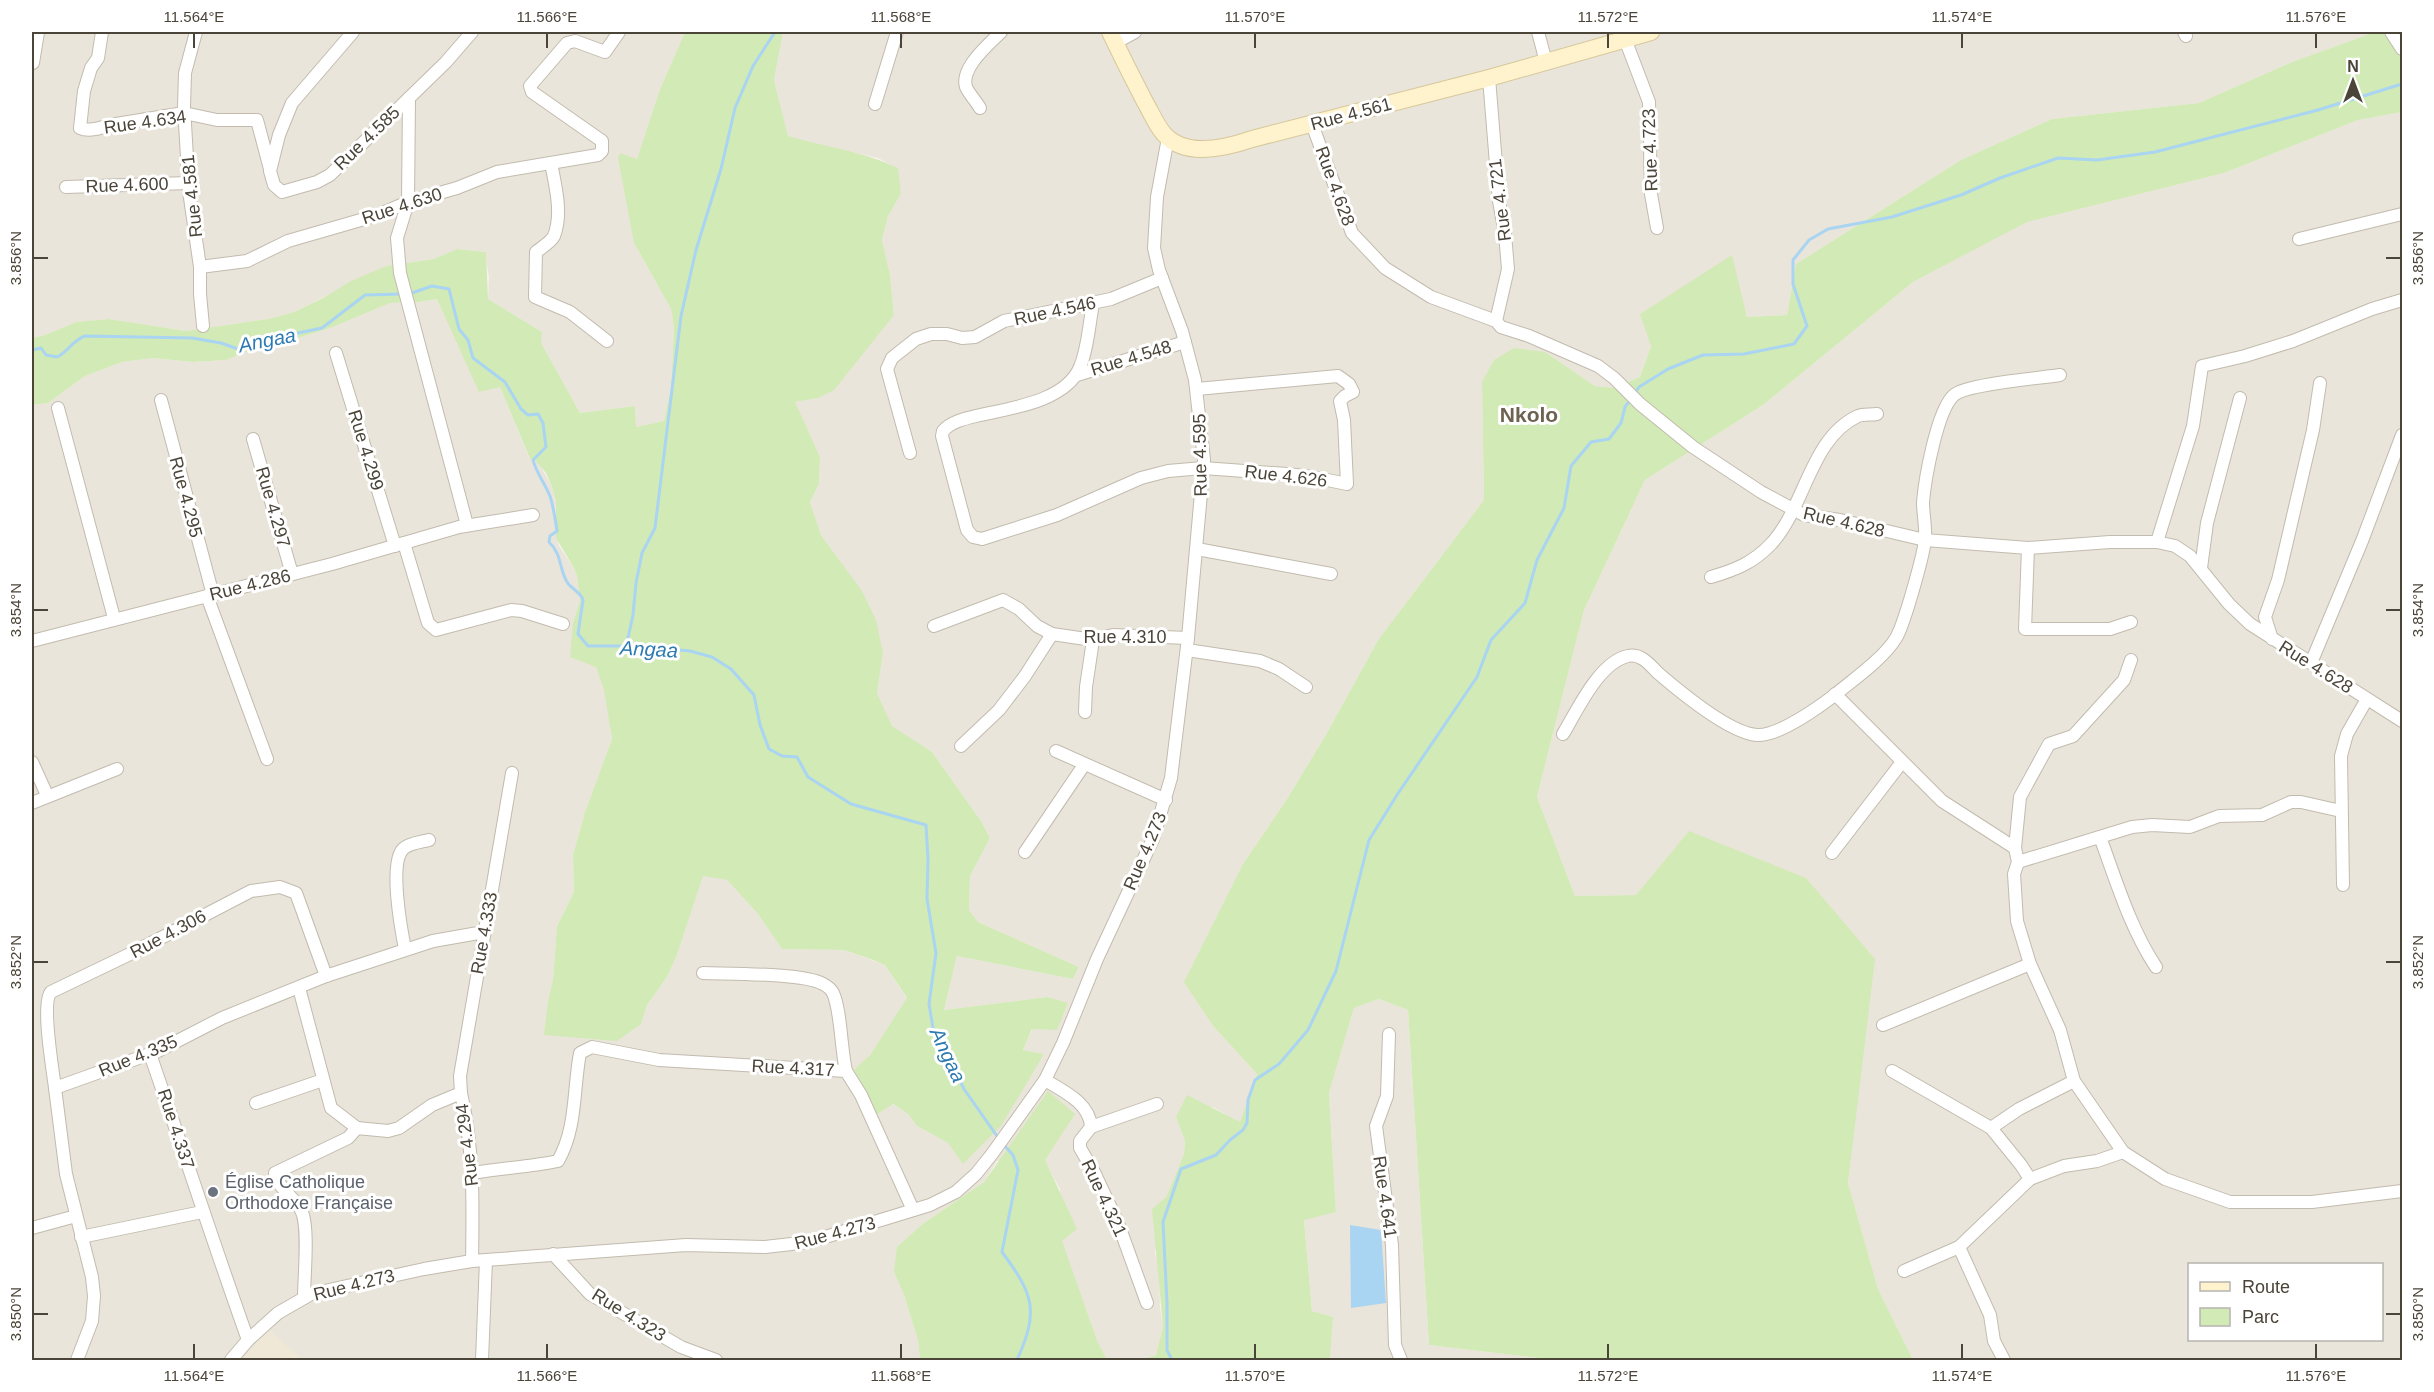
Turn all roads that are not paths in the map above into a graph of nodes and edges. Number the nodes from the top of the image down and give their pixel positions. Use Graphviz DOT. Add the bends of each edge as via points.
graph roads {
  1 [pos="38,32"];
  2 [pos="102,32"];
  3 [pos="196,32"];
  4 [pos="353,32"];
  5 [pos="472,32"];
  6 [pos="619,32"];
  7 [pos="897,32"];
  8 [pos="1001,32"];
  9 [pos="1135,32"];
  10 [pos="1538,32"];
  11 [pos="1652,32"];
  12 [pos="2391,32"];
  13 [pos="1113,37"];
  14 [pos="1624,39"];
  15 [pos="2403,49"];
  16 [pos="1546,62"];
  17 [pos="33,63"];
  18 [pos="1490,78"];
  19 [pos="409,98"];
  20 [pos="875,104"];
  21 [pos="980,108"];
  22 [pos="184,113"];
  23 [pos="1312,124"];
  24 [pos="1168,138"];
  25 [pos="551,163"];
  26 [pos="270,171"];
  27 [pos="188,183"];
  28 [pos="66,187"];
  29 [pos="408,202"];
  30 [pos="2403,214"];
  31 [pos="1657,228"];
  32 [pos="2299,239"];
  33 [pos="200,267"];
  34 [pos="1162,278"];
  35 [pos="2403,300"];
  36 [pos="1093,304"];
  37 [pos="1496,321"];
  38 [pos="203,326"];
  39 [pos="607,341"];
  40 [pos="1185,342"];
  41 [pos="336,353"];
  42 [pos="1077,375"];
  43 [pos="2060,375"];
  44 [pos="2320,383"];
  45 [pos="1197,389"];
  46 [pos="2241,398"];
  47 [pos="161,400"];
  48 [pos="58,408"];
  49 [pos="1876,414"];
  50 [pos="2403,435"];
  51 [pos="254,439"];
  52 [pos="910,453"];
  53 [pos="1203,468"];
  54 [pos="1794,511"];
  55 [pos="533,515"];
  56 [pos="467,525"];
  57 [pos="972,537"];
  58 [pos="1925,540"];
  59 [pos="2157,542"];
  60 [pos="399,545"];
  61 [pos="2028,548"];
  62 [pos="1197,549"];
  63 [pos="2201,568"];
  64 [pos="292,574"];
  65 [pos="1331,574"];
  66 [pos="1711,577"];
  67 [pos="210,595"];
  68 [pos="114,618"];
  69 [pos="2131,622"];
  70 [pos="563,624"];
  71 [pos="934,626"];
  72 [pos="1052,634"];
  73 [pos="2272,639"];
  74 [pos="1093,640"];
  75 [pos="32,641"];
  76 [pos="1188,644"];
  77 [pos="2131,660"];
  78 [pos="2311,663"];
  79 [pos="1306,687"];
  80 [pos="1835,694"];
  81 [pos="2367,699"];
  82 [pos="1085,712"];
  83 [pos="2403,721"];
  84 [pos="1563,734"];
  85 [pos="961,746"];
  86 [pos="1056,751"];
  87 [pos="267,759"];
  88 [pos="32,762"];
  89 [pos="1902,762"];
  90 [pos="1084,765"];
  91 [pos="117,769"];
  92 [pos="512,772"];
  93 [pos="1171,778"];
  94 [pos="47,795"];
  95 [pos="1166,800"];
  96 [pos="32,803"];
  97 [pos="2341,812"];
  98 [pos="2100,837"];
  99 [pos="429,840"];
  100 [pos="2015,848"];
  101 [pos="1025,852"];
  102 [pos="1832,853"];
  103 [pos="2018,862"];
  104 [pos="2343,885"];
  105 [pos="484,932"];
  106 [pos="405,949"];
  107 [pos="2030,964"];
  108 [pos="2156,967"];
  109 [pos="703,973"];
  110 [pos="326,976"];
  111 [pos="298,988"];
  112 [pos="1883,1025"];
  113 [pos="1389,1034"];
  114 [pos="150,1054"];
  115 [pos="846,1071"];
  116 [pos="1892,1071"];
  117 [pos="323,1080"];
  118 [pos="1045,1080"];
  119 [pos="2074,1081"];
  120 [pos="55,1088"];
  121 [pos="461,1093"];
  122 [pos="256,1103"];
  123 [pos="1157,1104"];
  124 [pos="1091,1127"];
  125 [pos="357,1128"];
  126 [pos="1991,1128"];
  127 [pos="2123,1152"];
  128 [pos="473,1173"];
  129 [pos="2030,1179"];
  130 [pos="2403,1191"];
  131 [pos="913,1210"];
  132 [pos="202,1212"];
  133 [pos="76,1215"];
  134 [pos="32,1228"];
  135 [pos="81,1237"];
  136 [pos="1959,1247"];
  137 [pos="553,1254"];
  138 [pos="486,1260"];
  139 [pos="472,1261"];
  140 [pos="1904,1271"];
  141 [pos="304,1298"];
  142 [pos="1147,1303"];
  143 [pos="248,1340"];
  144 [pos="77,1360"];
  145 [pos="231,1360"];
  146 [pos="482,1360"];
  147 [pos="716,1360"];
  148 [pos="1401,1360"];
  149 [pos="2004,1360"];
  1 -- 17 [label="street"];
  2 -- 22 [label="street, Rue 4.634" via="98,58 84,91 80,128 102,128"];
  3 -- 22 [label="street, Rue 4.581" via="185,73"];
  4 -- 26 [label="street" via="294,100 279,135"];
  5 -- 19 [label="street, Rue 4.585"];
  6 -- 25 [label="street, Rue 4.630" via="605,52 575,41 567,43 530,86 532,92 602,141 598,155"];
  7 -- 20 [label="street"];
  8 -- 21 [label="street" via="966,75 966,87"];
  9 -- 13 [label="street"];
  10 -- 16 [label="street"];
  11 -- 14 [label="main road, Rue 4.561"];
  12 -- 15 [label="street"];
  13 -- 24 [label="main road" via="1158,126"];
  14 -- 16 [label="main road, Rue 4.561"];
  14 -- 31 [label="street, Rue 4.723" via="1649,102 1651,194"];
  16 -- 18 [label="main road, Rue 4.561"];
  18 -- 23 [label="main road, Rue 4.561"];
  18 -- 37 [label="street, Rue 4.721" via="1508,269"];
  19 -- 26 [label="street, Rue 4.585" via="339,166 317,182 282,192 274,185"];
  19 -- 29 [label="street"];
  22 -- 26 [label="street, Rue 4.634" via="217,120 257,120"];
  22 -- 27 [label="street, Rue 4.581"];
  23 -- 24 [label="main road, Rue 4.561" via="1226,148 1190,146"];
  23 -- 37 [label="street, Rue 4.628" via="1352,233 1385,268 1431,297"];
  24 -- 34 [label="street, Rue 4.595" via="1154,228 1156,260"];
  25 -- 29 [label="street, Rue 4.630" via="508,169"];
  25 -- 39 [label="street" via="557,218 553,238 536,252 535,297 570,312"];
  27 -- 28 [label="street, Rue 4.600"];
  27 -- 33 [label="street, Rue 4.581"];
  29 -- 33 [label="street, Rue 4.630" via="378,215 288,241 247,261"];
  29 -- 56 [label="street" via="397,238 400,273"];
  30 -- 32 [label="street"];
  33 -- 38 [label="street, Rue 4.581"];
  34 -- 36 [label="street, Rue 4.546"];
  34 -- 40 [label="street, Rue 4.595"];
  35 -- 59 [label="street" via="2293,341 2202,366 2187,451"];
  36 -- 42 [label="street"];
  36 -- 52 [label="street, Rue 4.546" via="1004,321 975,337 931,334 916,339 891,358 888,376"];
  37 -- 54 [label="street, Rue 4.628" via="1501,327 1598,366 1693,447"];
  40 -- 42 [label="street, Rue 4.548"];
  40 -- 45 [label="street, Rue 4.595"];
  41 -- 60 [label="street, Rue 4.299"];
  42 -- 57 [label="street, Rue 4.548" via="1034,403 976,416 943,431"];
  43 -- 58 [label="street" via="1962,390 1949,401 1931,453 1924,493"];
  44 -- 73 [label="street" via="2278,580 2265,616"];
  45 -- 53 [label="street, Rue 4.595"];
  45 -- 53 [label="street, Rue 4.626" via="1338,376 1353,392 1340,401 1347,484 1313,477"];
  46 -- 63 [label="street" via="2207,523"];
  47 -- 67 [label="street, Rue 4.295"];
  48 -- 68 [label="street"];
  49 -- 54 [label="street" via="1859,416 1835,433 1810,472"];
  50 -- 78 [label="street"];
  51 -- 64 [label="street, Rue 4.297"];
  53 -- 57 [label="street, Rue 4.626" via="1151,475 1057,515 982,538"];
  53 -- 62 [label="street, Rue 4.595"];
  54 -- 58 [label="street, Rue 4.628"];
  54 -- 66 [label="street" via="1772,544 1741,568"];
  55 -- 56 [label="street, Rue 4.286"];
  56 -- 60 [label="street, Rue 4.286"];
  58 -- 61 [label="street, Rue 4.628"];
  58 -- 80 [label="street" via="1895,639"];
  59 -- 61 [label="street, Rue 4.628"];
  59 -- 63 [label="street, Rue 4.628" via="2175,546"];
  60 -- 64 [label="street, Rue 4.286"];
  60 -- 70 [label="street, Rue 4.299" via="428,623 436,630 512,610"];
  61 -- 69 [label="street" via="2025,629 2110,629"];
  62 -- 65 [label="street"];
  62 -- 76 [label="street, Rue 4.595"];
  63 -- 73 [label="street, Rue 4.628" via="2243,617"];
  64 -- 67 [label="street, Rue 4.286"];
  67 -- 68 [label="street, Rue 4.286"];
  67 -- 87 [label="street, Rue 4.295"];
  68 -- 75 [label="street, Rue 4.286"];
  71 -- 72 [label="street, Rue 4.310" via="1003,600"];
  72 -- 74 [label="street, Rue 4.310"];
  72 -- 85 [label="street" via="999,710"];
  73 -- 78 [label="street, Rue 4.628"];
  74 -- 76 [label="street, Rue 4.310" via="1113,635"];
  74 -- 82 [label="street"];
  76 -- 79 [label="street, Rue 4.310" via="1260,661"];
  76 -- 93 [label="street, Rue 4.595"];
  77 -- 100 [label="street" via="2124,680 2073,736 2049,744 2020,797"];
  78 -- 81 [label="street, Rue 4.628"];
  80 -- 84 [label="street" via="1778,730 1758,735 1744,733 1710,713 1646,661 1628,656 1599,676"];
  80 -- 89 [label="street"];
  81 -- 83 [label="street, Rue 4.628"];
  81 -- 97 [label="street" via="2347,734 2341,756"];
  86 -- 90 [label="street"];
  88 -- 94 [label="street"];
  89 -- 100 [label="street" via="1942,801"];
  89 -- 102 [label="street"];
  90 -- 95 [label="street"];
  90 -- 101 [label="street"];
  91 -- 94 [label="street"];
  92 -- 105 [label="street, Rue 4.333"];
  93 -- 95 [label="street, Rue 4.273"];
  94 -- 96 [label="street"];
  95 -- 118 [label="street, Rue 4.273" via="1153,839"];
  97 -- 98 [label="street" via="2290,802 2262,815 2219,816 2190,827 2132,827"];
  97 -- 104 [label="street"];
  98 -- 103 [label="street"];
  98 -- 108 [label="street" via="2129,913"];
  99 -- 106 [label="street" via="405,846 399,855 399,915"];
  100 -- 103 [label="street"];
  103 -- 107 [label="street" via="2014,874 2017,921"];
  105 -- 106 [label="street, Rue 4.335"];
  105 -- 121 [label="street, Rue 4.333" via="460,1076"];
  106 -- 110 [label="street, Rue 4.335"];
  107 -- 112 [label="street"];
  107 -- 119 [label="street" via="2060,1030"];
  109 -- 115 [label="street" via="800,978 828,987 835,1001"];
  110 -- 111 [label="street, Rue 4.335"];
  110 -- 120 [label="street, Rue 4.306" via="296,893 280,887 251,891 51,992 46,1013"];
  111 -- 114 [label="street, Rue 4.335" via="222,1018"];
  111 -- 117 [label="street"];
  113 -- 148 [label="street, Rue 4.641" via="1387,1096 1376,1126 1392,1245 1395,1345"];
  114 -- 120 [label="street, Rue 4.335"];
  114 -- 132 [label="street, Rue 4.337"];
  115 -- 128 [label="street, Rue 4.317" via="659,1060 586,1049 580,1053 571,1130 558,1161"];
  115 -- 131 [label="street, Rue 4.317" via="866,1104"];
  116 -- 126 [label="street"];
  117 -- 122 [label="street"];
  117 -- 125 [label="street" via="332,1108"];
  118 -- 124 [label="street" via="1082,1105"];
  118 -- 131 [label="street, Rue 4.273" via="976,1174 956,1192"];
  119 -- 126 [label="street"];
  119 -- 127 [label="street"];
  120 -- 133 [label="street" via="66,1174"];
  121 -- 125 [label="street, Rue 4.294" via="432,1105 399,1128"];
  121 -- 128 [label="street, Rue 4.294"];
  123 -- 124 [label="street"];
  124 -- 142 [label="street, Rue 4.321" via="1080,1141 1080,1148 1118,1222"];
  125 -- 141 [label="street" via="348,1138 275,1173 303,1216"];
  126 -- 129 [label="street"];
  127 -- 129 [label="street" via="2064,1166"];
  127 -- 130 [label="street" via="2165,1179 2230,1202 2312,1202"];
  128 -- 139 [label="street, Rue 4.294"];
  129 -- 136 [label="street"];
  131 -- 137 [label="street, Rue 4.273" via="794,1245 686,1245"];
  132 -- 135 [label="street"];
  132 -- 143 [label="street, Rue 4.337"];
  133 -- 134 [label="street"];
  133 -- 135 [label="street"];
  135 -- 144 [label="street" via="92,1277 94,1310"];
  136 -- 140 [label="street"];
  136 -- 149 [label="street" via="1990,1315 1994,1341"];
  137 -- 138 [label="street, Rue 4.273"];
  137 -- 147 [label="street, Rue 4.323" via="590,1293 681,1347"];
  138 -- 139 [label="street, Rue 4.273"];
  138 -- 146 [label="street"];
  139 -- 141 [label="street, Rue 4.273"];
  141 -- 143 [label="street, Rue 4.273" via="278,1313"];
  143 -- 145 [label="street, Rue 4.273"];
}
